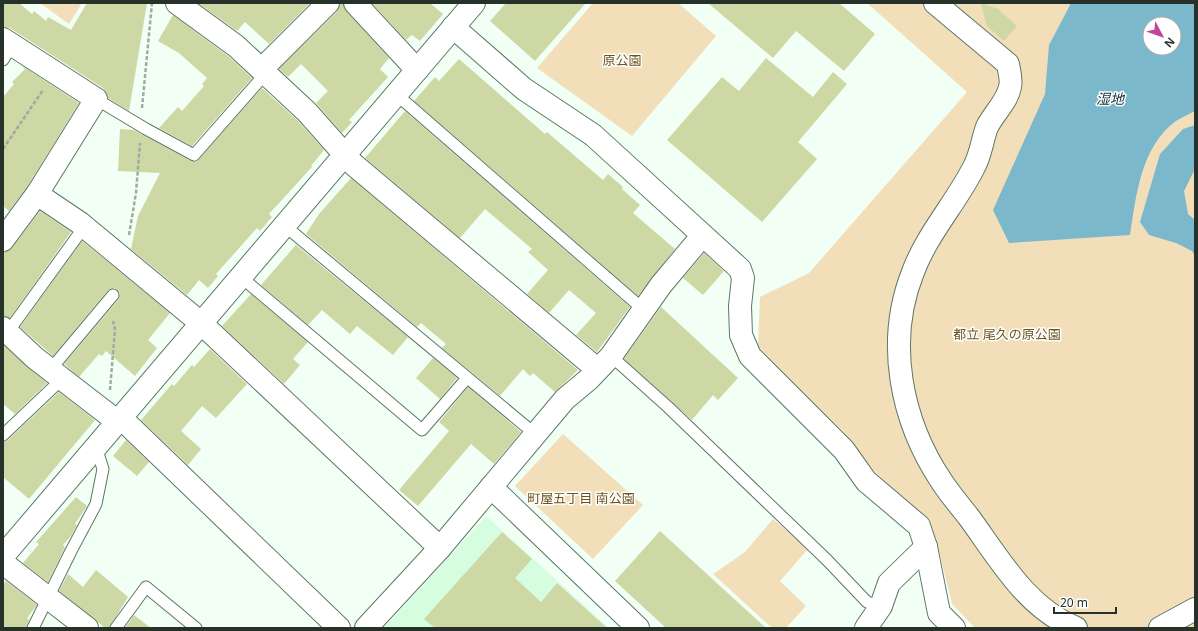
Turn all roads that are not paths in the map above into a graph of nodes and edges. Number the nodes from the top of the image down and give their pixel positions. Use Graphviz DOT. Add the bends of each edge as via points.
graph roads {
  1 [pos="177,3"];
  2 [pos="328,3"];
  3 [pos="355,3"];
  4 [pos="474,3"];
  5 [pos="936,3"];
  6 [pos="454,27"];
  7 [pos="6,48"];
  8 [pos="417,70"];
  9 [pos="264,71"];
  10 [pos="396,94"];
  11 [pos="96,99"];
  12 [pos="345,155"];
  13 [pos="37,194"];
  14 [pos="285,226"];
  15 [pos="84,227"];
  16 [pos="702,236"];
  17 [pos="3,240"];
  18 [pos="241,277"];
  19 [pos="113,295"];
  20 [pos="644,310"];
  21 [pos="202,324"];
  22 [pos="5,330"];
  23 [pos="604,363"];
  24 [pos="56,374"];
  25 [pos="467,378"];
  26 [pos="119,420"];
  27 [pos="535,434"];
  28 [pos="3,435"];
  29 [pos="96,447"];
  30 [pos="491,488"];
  31 [pos="926,547"];
  32 [pos="440,548"];
  33 [pos="3,556"];
  34 [pos="3,563"];
  35 [pos="49,598"];
  36 [pos="1195,609"];
  37 [pos="874,621"];
  38 [pos="34,628"];
  39 [pos="86,628"];
  40 [pos="116,628"];
  41 [pos="196,628"];
  42 [pos="339,628"];
  43 [pos="366,628"];
  44 [pos="638,628"];
  45 [pos="954,628"];
  46 [pos="1076,628"];
  47 [pos="1160,628"];
  1 -- 9 [label="street" via="214,29"];
  2 -- 9 [label="street"];
  3 -- 8 [label="street"];
  4 -- 6 [label="street"];
  5 -- 46 [label="street" via="1008,64 1010,86 988,126 976,165 930,237 912,272 903,306 898,344 900,373 908,411 921,444 942,481 1023,591 1041,609 1060,622"];
  6 -- 8 [label="street"];
  6 -- 16 [label="street" via="524,89 598,139"];
  7 -- 11 [label="street"];
  8 -- 10 [label="street"];
  9 -- 11 [label="lane" via="194,155"];
  9 -- 12 [label="street" via="307,112"];
  10 -- 12 [label="street"];
  10 -- 20 [label="lane"];
  11 -- 13 [label="street"];
  12 -- 14 [label="street"];
  12 -- 23 [label="street"];
  13 -- 15 [label="street"];
  13 -- 17 [label="street"];
  14 -- 18 [label="street"];
  14 -- 25 [label="lane"];
  15 -- 21 [label="street"];
  15 -- 22 [label="lane"];
  16 -- 20 [label="street" via="673,269"];
  16 -- 31 [label="street" via="740,269 743,278 740,306 741,335 750,356 844,450 866,481 919,526"];
  18 -- 21 [label="street"];
  18 -- 25 [label="lane" via="422,430"];
  19 -- 24 [label="lane"];
  20 -- 23 [label="street"];
  21 -- 26 [label="street"];
  21 -- 32 [label="street"];
  22 -- 24 [label="street"];
  23 -- 27 [label="street" via="565,399"];
  23 -- 37 [label="lane" via="668,407 867,602"];
  24 -- 26 [label="street"];
  24 -- 28 [label="lane"];
  25 -- 27 [label="lane"];
  26 -- 29 [label="street"];
  26 -- 42 [label="street"];
  27 -- 30 [label="street"];
  29 -- 33 [label="street"];
  29 -- 35 [label="lane" via="103,469 96,504"];
  30 -- 32 [label="street"];
  30 -- 44 [label="street"];
  31 -- 37 [label="street" via="889,583"];
  31 -- 45 [label="street" via="939,613"];
  32 -- 43 [label="street"];
  34 -- 35 [label="street"];
  35 -- 38 [label="lane"];
  35 -- 39 [label="street"];
  36 -- 47 [label="street"];
  40 -- 41 [label="lane" via="146,587"];
}
